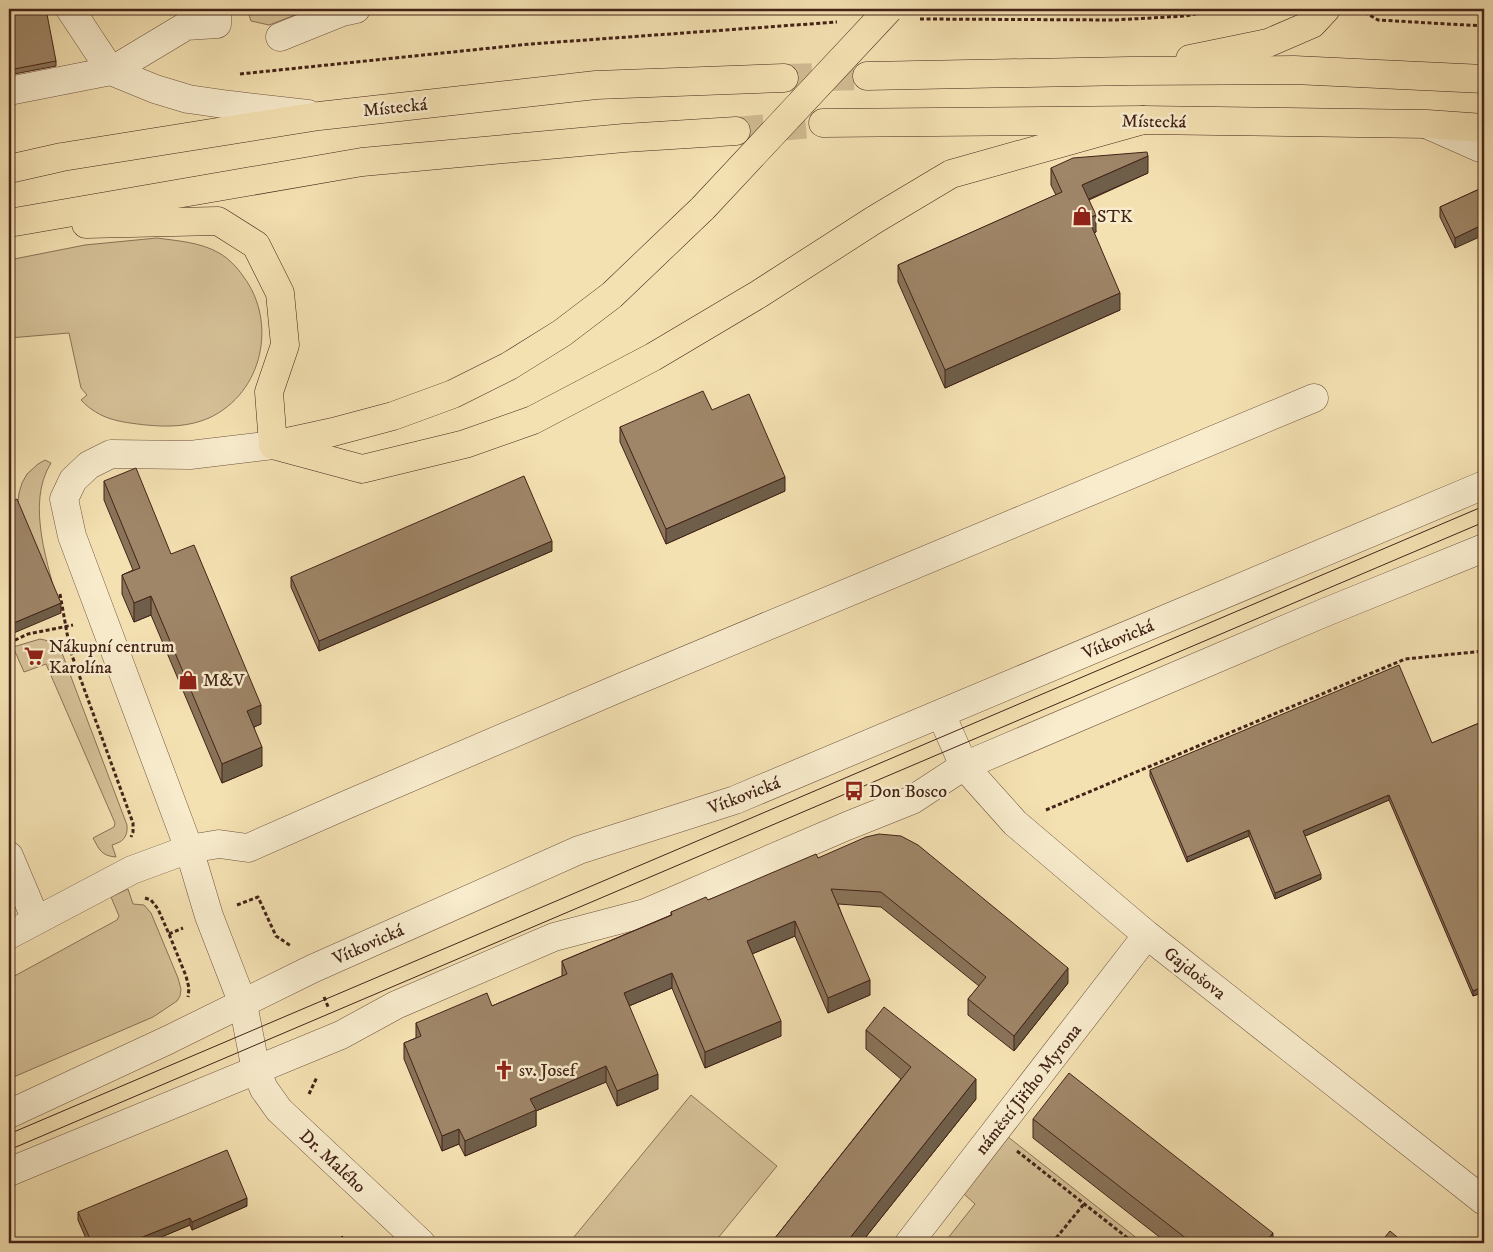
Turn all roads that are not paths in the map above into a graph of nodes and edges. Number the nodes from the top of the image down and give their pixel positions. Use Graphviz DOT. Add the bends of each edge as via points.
graph roads {
  1 [pos="70,9"];
  2 [pos="217,9"];
  3 [pos="356,9"];
  4 [pos="889,9"];
  5 [pos="1326,9"];
  6 [pos="183,17"];
  7 [pos="280,37"];
  8 [pos="111,71"];
  9 [pos="1129,71"];
  10 [pos="867,76"];
  11 [pos="784,78"];
  12 [pos="1484,79"];
  13 [pos="9,91"];
  14 [pos="319,116"];
  15 [pos="1143,120"];
  16 [pos="824,123"];
  17 [pos="1427,124"];
  18 [pos="1484,128"];
  19 [pos="736,131"];
  20 [pos="1484,149"];
  21 [pos="9,169"];
  22 [pos="9,224"];
  23 [pos="1314,398"];
  24 [pos="272,445"];
  25 [pos="1484,485"];
  26 [pos="1484,548"];
  27 [pos="941,714"];
  28 [pos="964,766"];
  29 [pos="189,849"];
  30 [pos="9,856"];
  31 [pos="36,920"];
  32 [pos="9,935"];
  33 [pos="1147,935"];
  34 [pos="243,1004"];
  35 [pos="256,1070"];
  36 [pos="9,1114"];
  37 [pos="9,1172"];
  38 [pos="1484,1201"];
  39 [pos="421,1243"];
  40 [pos="909,1243"];
  1 -- 8 [label="street"];
  2 -- 6 [label="street" via="217,24"];
  3 -- 7 [label="street"];
  4 -- 24 [label="highway, bridge" via="703,208 612,295 562,333 510,366 453,394 393,416"];
  5 -- 9 [label="highway" via="1312,24 1268,43"];
  6 -- 8 [label="street"];
  8 -- 13 [label="street"];
  8 -- 14 [label="street" via="188,99"];
  9 -- 10 [label="highway"];
  9 -- 12 [label="highway" via="1294,70"];
  11 -- 14 [label="highway, Místecká" via="596,85"];
  14 -- 21 [label="highway, Místecká" via="62,157"];
  15 -- 16 [label="highway, Místecká"];
  15 -- 17 [label="highway, Místecká"];
  15 -- 24 [label="highway" via="951,174 653,357 533,420 465,444 362,469"];
  17 -- 18 [label="highway, Místecká"];
  17 -- 20 [label="street"];
  19 -- 22 [label="highway" via="362,162"];
  22 -- 24 [label="highway" via="218,220 256,245 280,293 285,345 269,392"];
  23 -- 29 [label="street" via="624,686 248,848 219,844"];
  24 -- 29 [label="street, Dr. Malého" via="190,455 99,449 90,465 74,480 64,499 72,536"];
  25 -- 27 [label="street, Vítkovická"];
  26 -- 28 [label="street"];
  27 -- 28 [label="street, Gajdošova"];
  27 -- 34 [label="street, Vítkovická" via="735,800 579,850 312,969"];
  28 -- 33 [label="street, Gajdošova" via="1015,823"];
  28 -- 35 [label="street" via="912,800 645,913 554,937 396,1005 341,1035"];
  29 -- 31 [label="street" via="132,870"];
  29 -- 34 [label="street, Dr. Malého"];
  30 -- 31 [label="street"];
  31 -- 32 [label="street"];
  33 -- 38 [label="street, Gajdošova"];
  33 -- 40 [label="street, náměstí Jiřího Myrona"];
  34 -- 35 [label="street, Dr. Malého"];
  34 -- 36 [label="street, Vítkovická"];
  35 -- 37 [label="street"];
  35 -- 39 [label="street, Dr. Malého" via="264,1089 279,1110"];
}
